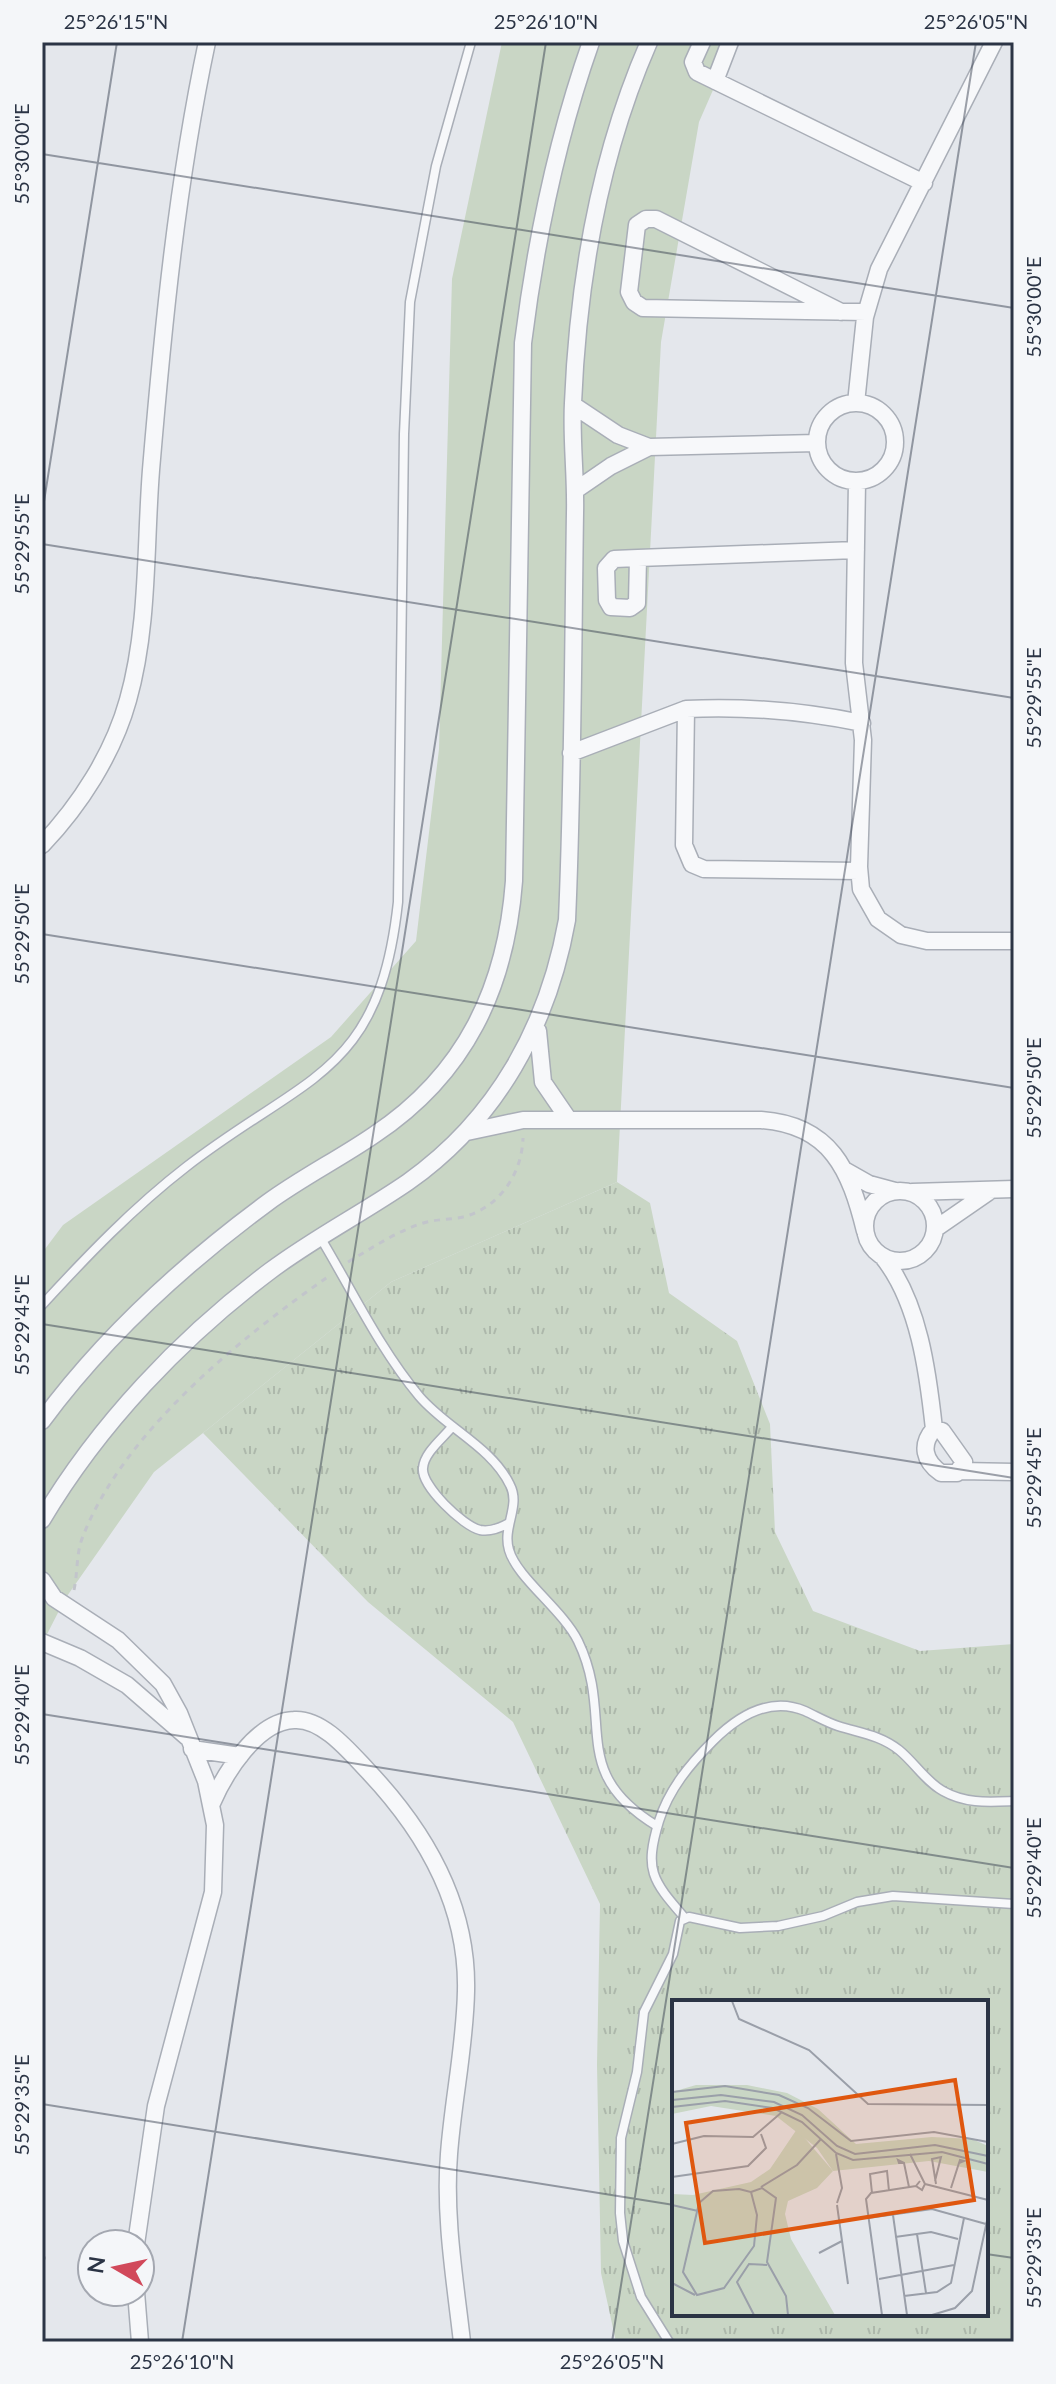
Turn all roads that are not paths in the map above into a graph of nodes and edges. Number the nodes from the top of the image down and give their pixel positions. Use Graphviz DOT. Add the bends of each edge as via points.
graph roads {
  1 [pos="207,42"];
  2 [pos="471,42"];
  3 [pos="591,42"];
  4 [pos="649,42"];
  5 [pos="702,42"];
  6 [pos="730,42"];
  7 [pos="991,43"];
  8 [pos="715,81"];
  9 [pos="924,183"];
  10 [pos="841,312"];
  11 [pos="866,312"];
  12 [pos="856,403"];
  13 [pos="573,405"];
  14 [pos="817,443"];
  15 [pos="649,447"];
  16 [pos="857,482"];
  17 [pos="576,490"];
  18 [pos="856,550"];
  19 [pos="638,558"];
  20 [pos="686,709"];
  21 [pos="862,723"];
  22 [pos="571,753"];
  23 [pos="42,845"];
  24 [pos="859,871"];
  25 [pos="1014,941"];
  26 [pos="538,1025"];
  27 [pos="569,1120"];
  28 [pos="467,1132"];
  29 [pos="846,1171"];
  30 [pos="1014,1189"];
  31 [pos="991,1190"];
  32 [pos="902,1191"];
  33 [pos="935,1229"];
  34 [pos="865,1231"];
  35 [pos="320,1236"];
  36 [pos="919,1255"];
  37 [pos="882,1256"];
  38 [pos="907,1300"];
  39 [pos="42,1305"];
  40 [pos="42,1421"];
  41 [pos="451,1428"];
  42 [pos="934,1429"];
  43 [pos="961,1471"];
  44 [pos="1014,1472"];
  45 [pos="42,1520"];
  46 [pos="509,1523"];
  47 [pos="42,1580"];
  48 [pos="42,1642"];
  49 [pos="190,1743"];
  50 [pos="240,1756"];
  51 [pos="1014,1801"];
  52 [pos="212,1803"];
  53 [pos="657,1826"];
  54 [pos="1014,1904"];
  55 [pos="684,1917"];
  56 [pos="137,2228"];
  57 [pos="137,2308"];
  58 [pos="140,2342"];
  59 [pos="462,2342"];
  60 [pos="669,2342"];
  1 -- 23 [label="street" via="175,234 140,642 128,701 87,788"];
  2 -- 39 [label="lane" via="436,166 410,302 398,902 383,985 336,1063 142,1203"];
  3 -- 40 [label="street" via="549,181 523,343 514,881 508,938 486,1007 439,1079 409,1110 270,1201 209,1248 129,1320"];
  4 -- 13 [label="street" via="617,131 597,211"];
  5 -- 8 [label="street" via="694,69"];
  6 -- 8 [label="street"];
  7 -- 9 [label="street"];
  8 -- 9 [label="street"];
  9 -- 11 [label="street" via="879,269"];
  10 -- 10 [label="street" via="643,308 629,292 637,225 656,219"];
  10 -- 11 [label="street"];
  11 -- 12 [label="street"];
  12 -- 14 [label="street" via="836,408 822,423"];
  12 -- 16 [label="street" via="875,408 890,422 896,442 891,461 876,476"];
  13 -- 15 [label="street" via="618,435"];
  13 -- 17 [label="street"];
  14 -- 15 [label="street"];
  14 -- 16 [label="street" via="822,463 837,477"];
  15 -- 17 [label="street"];
  16 -- 18 [label="street"];
  17 -- 22 [label="street"];
  18 -- 19 [label="street"];
  18 -- 21 [label="street" via="854,663"];
  20 -- 21 [label="street" via="802,711"];
  20 -- 22 [label="street"];
  20 -- 24 [label="street" via="684,845 692,864 704,869"];
  21 -- 24 [label="street"];
  22 -- 26 [label="street" via="567,920"];
  24 -- 25 [label="street" via="871,910 901,935 927,941"];
  26 -- 27 [label="street" via="543,1082"];
  26 -- 28 [label="street" via="506,1081"];
  27 -- 28 [label="street" via="523,1120"];
  27 -- 29 [label="street" via="775,1121 817,1138"];
  28 -- 35 [label="street" via="408,1181"];
  29 -- 32 [label="street" via="869,1184"];
  29 -- 34 [label="street"];
  30 -- 31 [label="street"];
  31 -- 32 [label="street"];
  31 -- 33 [label="street"];
  32 -- 33 [label="street" via="924,1200"];
  32 -- 34 [label="street" via="882,1195 871,1205"];
  33 -- 36 [label="street"];
  34 -- 37 [label="street"];
  35 -- 41 [label="lane" via="391,1360"];
  35 -- 45 [label="street" via="226,1307 165,1364 110,1425"];
  36 -- 37 [label="street" via="907,1260"];
  36 -- 38 [label="street"];
  37 -- 38 [label="street"];
  38 -- 42 [label="street"];
  41 -- 46 [label="lane" via="484,1452 509,1482 514,1501"];
  41 -- 46 [label="lane" via="424,1462 428,1486 475,1529 493,1530"];
  42 -- 43 [label="street" via="942,1431 964,1462"];
  42 -- 43 [label="street" via="924,1448 926,1458 941,1473"];
  43 -- 44 [label="street"];
  46 -- 53 [label="lane" via="510,1555 568,1623 585,1657 607,1781 626,1806"];
  47 -- 49 [label="street" via="54,1598 118,1640 163,1684"];
  48 -- 49 [label="street" via="127,1685"];
  49 -- 50 [label="street"];
  49 -- 52 [label="street"];
  50 -- 52 [label="street"];
  50 -- 59 [label="street" via="281,1722 302,1720 321,1728 360,1762 415,1827 453,1903 466,1988 448,2184"];
  51 -- 53 [label="lane" via="957,1798 929,1782 900,1751 875,1736 805,1711 773,1706 741,1718 703,1751 679,1780"];
  52 -- 56 [label="street" via="217,1847 213,1892 159,2093"];
  53 -- 55 [label="lane" via="650,1867 661,1891"];
  54 -- 55 [label="lane" via="893,1896 857,1902 801,1922 755,1928"];
  55 -- 60 [label="lane" via="673,1954 644,2012 621,2138 623,2241 641,2297"];
  57 -- 58 [label="street"];
}
